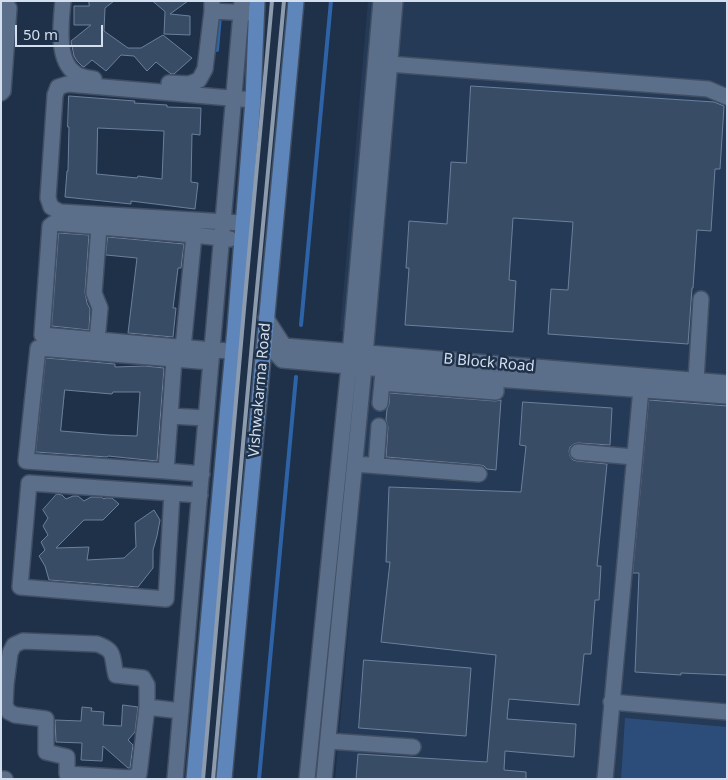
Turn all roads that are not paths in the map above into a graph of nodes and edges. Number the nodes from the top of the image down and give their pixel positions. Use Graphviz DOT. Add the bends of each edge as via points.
graph roads {
  1 [pos="4,1"];
  2 [pos="63,1"];
  3 [pos="296,1"];
  4 [pos="380,1"];
  5 [pos="395,1"];
  6 [pos="212,6"];
  7 [pos="249,7"];
  8 [pos="390,64"];
  9 [pos="1,93"];
  10 [pos="727,97"];
  11 [pos="234,98"];
  12 [pos="253,100"];
  13 [pos="223,222"];
  14 [pos="243,223"];
  15 [pos="99,227"];
  16 [pos="194,235"];
  17 [pos="222,238"];
  18 [pos="242,240"];
  19 [pos="701,299"];
  20 [pos="266,318"];
  21 [pos="97,340"];
  22 [pos="264,340"];
  23 [pos="233,350"];
  24 [pos="179,353"];
  25 [pos="212,356"];
  26 [pos="349,359"];
  27 [pos="365,360"];
  28 [pos="383,376"];
  29 [pos="696,380"];
  30 [pos="727,383"];
  31 [pos="641,389"];
  32 [pos="727,396"];
  33 [pos="360,410"];
  34 [pos="170,416"];
  35 [pos="206,418"];
  36 [pos="379,426"];
  37 [pos="578,452"];
  38 [pos="634,458"];
  39 [pos="355,464"];
  40 [pos="376,466"];
  41 [pos="166,471"];
  42 [pos="202,474"];
  43 [pos="479,474"];
  44 [pos="172,493"];
  45 [pos="200,495"];
  46 [pos="166,599"];
  47 [pos="191,601"];
  48 [pos="611,702"];
  49 [pos="147,707"];
  50 [pos="181,711"];
  51 [pos="727,712"];
  52 [pos="328,741"];
  53 [pos="413,747"];
  54 [pos="175,779"];
  55 [pos="194,779"];
  56 [pos="224,779"];
  57 [pos="307,779"];
  58 [pos="324,779"];
  59 [pos="605,779"];
  1 -- 9 [label="street" via="10,8"];
  2 -- 6 [label="street" via="62,48 75,73 86,78 188,84 199,80 205,69"];
  3 -- 20 [label="main road, Vishwakarma Road"];
  4 -- 26 [label="street"];
  5 -- 8 [label="street"];
  6 -- 7 [label="street"];
  7 -- 11 [label="street"];
  7 -- 12 [label="main road, Vishwakarma Road"];
  8 -- 10 [label="street" via="708,89"];
  8 -- 27 [label="street"];
  11 -- 12 [label="street"];
  11 -- 13 [label="street"];
  11 -- 13 [label="street" via="68,84 58,87 55,96 48,198 51,207 60,212"];
  12 -- 14 [label="main road, Vishwakarma Road"];
  13 -- 14 [label="street"];
  13 -- 17 [label="street"];
  14 -- 18 [label="main road, Vishwakarma Road"];
  15 -- 16 [label="street"];
  15 -- 21 [label="street" via="94,293 100,308"];
  15 -- 21 [label="street" via="54,223 50,226 42,335"];
  16 -- 17 [label="street"];
  16 -- 24 [label="street"];
  17 -- 18 [label="street"];
  17 -- 25 [label="street"];
  18 -- 23 [label="main road, Vishwakarma Road"];
  19 -- 29 [label="street"];
  20 -- 22 [label="main road, Vishwakarma Road"];
  20 -- 26 [label="street" via="284,346"];
  21 -- 24 [label="street"];
  22 -- 26 [label="street" via="282,360"];
  22 -- 56 [label="main road, Vishwakarma Road"];
  23 -- 25 [label="street"];
  23 -- 55 [label="main road, Vishwakarma Road"];
  24 -- 25 [label="street"];
  24 -- 34 [label="street"];
  24 -- 41 [label="street" via="38,348 26,461"];
  25 -- 35 [label="street"];
  26 -- 27 [label="street"];
  26 -- 57 [label="street"];
  27 -- 28 [label="street"];
  27 -- 29 [label="street, B Block Road"];
  27 -- 33 [label="street"];
  28 -- 31 [label="street" via="496,379"];
  28 -- 33 [label="street" via="382,408"];
  29 -- 30 [label="street, B Block Road"];
  31 -- 32 [label="street"];
  31 -- 38 [label="street"];
  33 -- 39 [label="street"];
  34 -- 35 [label="street"];
  34 -- 41 [label="street"];
  35 -- 42 [label="street"];
  36 -- 40 [label="street"];
  37 -- 38 [label="street"];
  38 -- 48 [label="street"];
  39 -- 40 [label="street"];
  39 -- 52 [label="street"];
  40 -- 43 [label="street"];
  41 -- 42 [label="street"];
  42 -- 45 [label="street"];
  44 -- 45 [label="street"];
  44 -- 46 [label="street"];
  44 -- 46 [label="street" via="29,483 20,587"];
  45 -- 47 [label="street"];
  46 -- 47 [label="street"];
  47 -- 50 [label="street"];
  48 -- 51 [label="street"];
  48 -- 59 [label="street"];
  49 -- 49 [label="street" via="139,774 131,778 67,774 67,757 46,752 46,718 15,715 5,706 10,653 14,645 22,641 97,644 107,648 113,656 116,675 143,678 147,685"];
  49 -- 50 [label="street"];
  50 -- 54 [label="street"];
  52 -- 53 [label="street"];
  52 -- 58 [label="street"];
}
